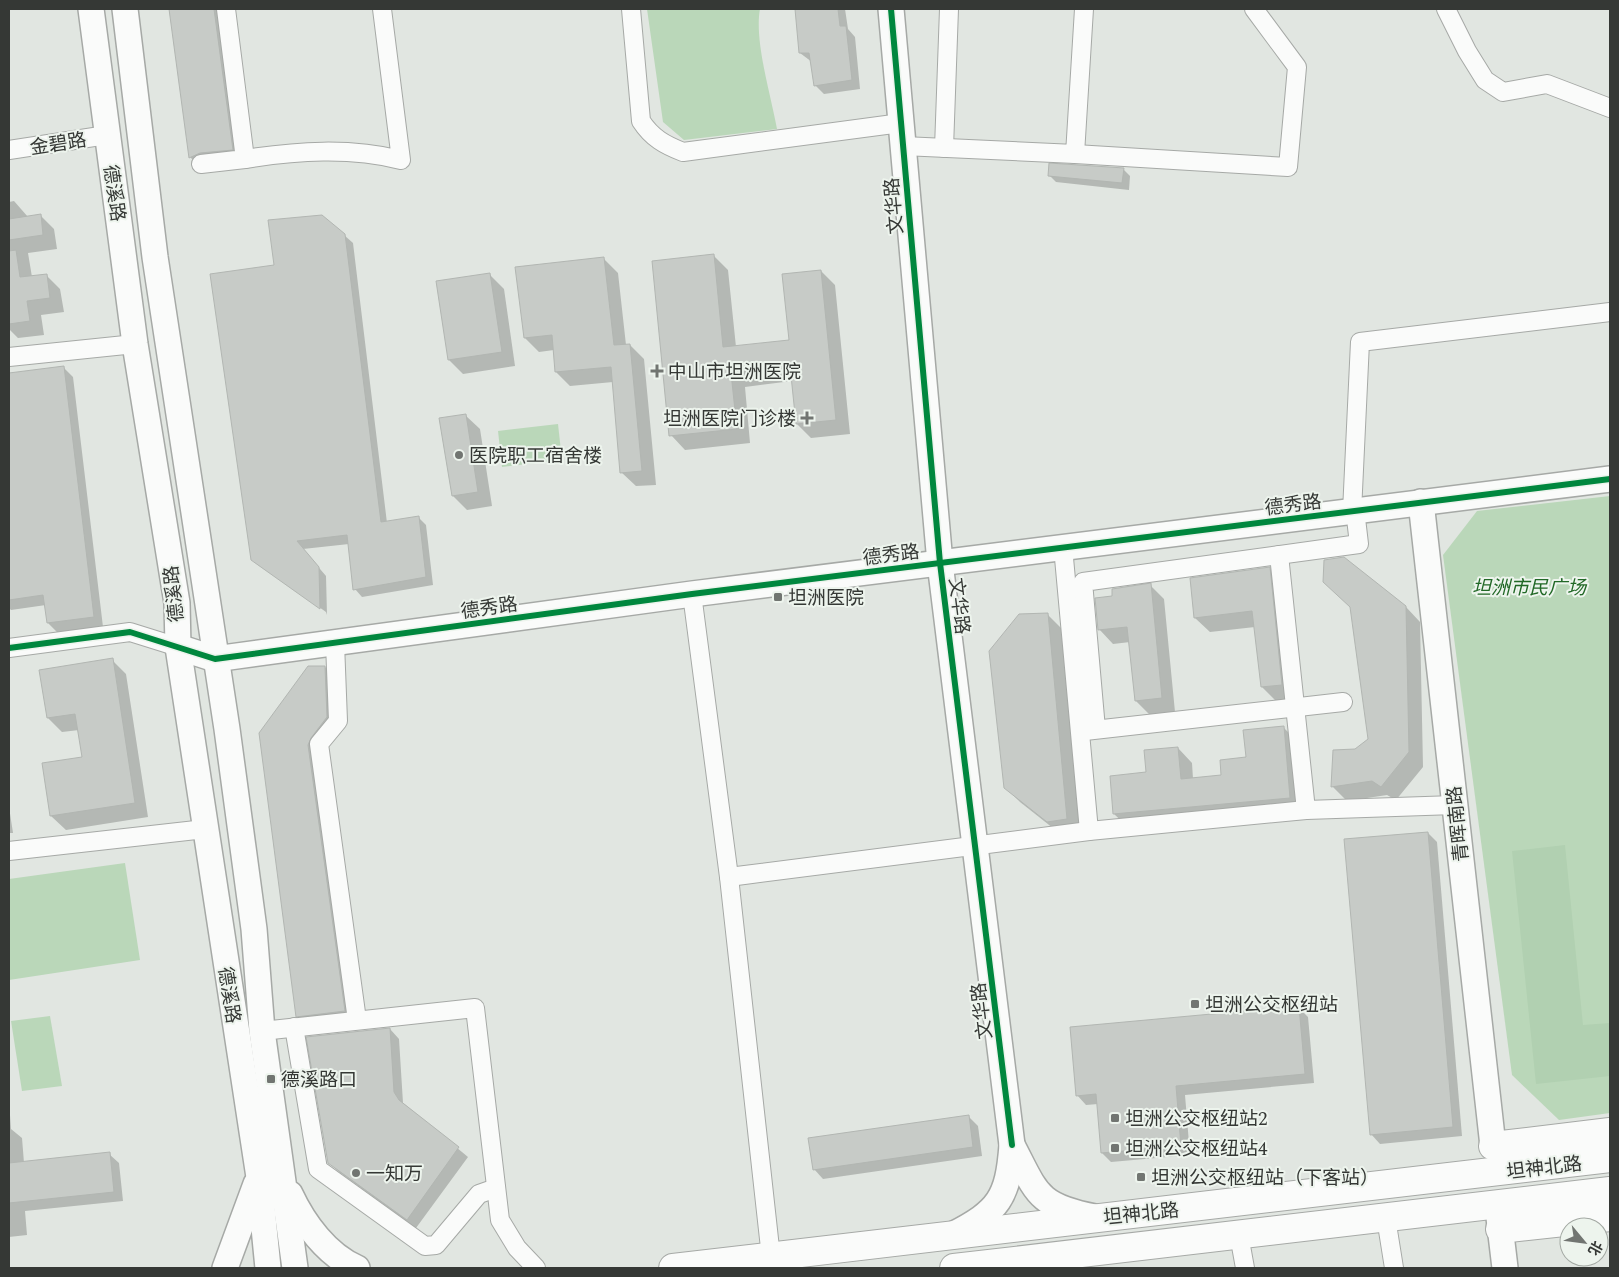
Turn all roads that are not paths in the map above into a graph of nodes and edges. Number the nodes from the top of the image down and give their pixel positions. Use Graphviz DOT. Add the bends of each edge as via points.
graph roads {
  1 [pos="91,9"];
  2 [pos="125,9"];
  3 [pos="226,9"];
  4 [pos="382,9"];
  5 [pos="631,9"];
  6 [pos="891,9"];
  7 [pos="949,9"];
  8 [pos="1084,9"];
  9 [pos="1254,9"];
  10 [pos="1446,9"];
  11 [pos="1610,108"];
  12 [pos="902,134"];
  13 [pos="107,135"];
  14 [pos="944,148"];
  15 [pos="9,150"];
  16 [pos="1075,154"];
  17 [pos="245,159"];
  18 [pos="201,164"];
  19 [pos="1610,312"];
  20 [pos="135,344"];
  21 [pos="9,357"];
  22 [pos="1610,478"];
  23 [pos="1421,502"];
  24 [pos="1353,511"];
  25 [pos="1063,547"];
  26 [pos="1279,554"];
  27 [pos="940,563"];
  28 [pos="692,594"];
  29 [pos="335,643"];
  30 [pos="178,646"];
  31 [pos="9,648"];
  32 [pos="216,659"];
  33 [pos="1343,702"];
  34 [pos="1295,707"];
  35 [pos="1088,730"];
  36 [pos="1455,805"];
  37 [pos="1306,810"];
  38 [pos="204,829"];
  39 [pos="1089,831"];
  40 [pos="975,844"];
  41 [pos="9,851"];
  42 [pos="728,878"];
  43 [pos="357,1020"];
  44 [pos="294,1026"];
  45 [pos="262,1031"];
  46 [pos="1610,1132"];
  47 [pos="1530,1142"];
  48 [pos="1012,1145"];
  49 [pos="1493,1146"];
  50 [pos="1610,1158"];
  51 [pos="1560,1165"];
  52 [pos="270,1175"];
  53 [pos="496,1188"];
  54 [pos="1610,1191"];
  55 [pos="1499,1217"];
  56 [pos="1610,1217"];
  57 [pos="1099,1218"];
  58 [pos="1386,1218"];
  59 [pos="952,1235"];
  60 [pos="1239,1235"];
  61 [pos="1105,1250"];
  62 [pos="771,1257"];
  63 [pos="226,1268"];
  64 [pos="268,1268"];
  65 [pos="294,1268"];
  66 [pos="357,1268"];
  67 [pos="536,1268"];
  68 [pos="673,1268"];
  69 [pos="954,1268"];
  70 [pos="1080,1268"];
  71 [pos="1244,1268"];
  72 [pos="1394,1268"];
  73 [pos="1505,1268"];
  1 -- 13 [label="street, 德溪路"];
  2 -- 32 [label="street, 德溪路" via="155,257"];
  3 -- 17 [label="street"];
  4 -- 17 [label="street" via="401,160 354,152 315,150"];
  5 -- 12 [label="street" via="642,121 650,133 670,147 683,152"];
  6 -- 12 [label="street, 文华路"];
  7 -- 14 [label="street"];
  8 -- 16 [label="street"];
  9 -- 16 [label="street" via="1298,67 1288,167"];
  10 -- 11 [label="street" via="1484,80 1503,92 1547,84"];
  12 -- 14 [label="street"];
  12 -- 27 [label="street, 文华路"];
  13 -- 15 [label="street, 金碧路"];
  13 -- 20 [label="street, 德溪路"];
  14 -- 16 [label="street"];
  17 -- 18 [label="street"];
  19 -- 24 [label="street" via="1360,342"];
  20 -- 21 [label="street"];
  20 -- 30 [label="street, 德溪路" via="177,603"];
  22 -- 23 [label="street, 德秀路"];
  23 -- 24 [label="street, 德秀路"];
  23 -- 36 [label="street, 青晖南路"];
  24 -- 25 [label="street, 德秀路"];
  24 -- 26 [label="street" via="1359,544"];
  25 -- 27 [label="street, 德秀路"];
  25 -- 35 [label="street"];
  26 -- 34 [label="street"];
  26 -- 35 [label="street" via="1083,582"];
  27 -- 28 [label="street, 德秀路"];
  27 -- 40 [label="street, 文华路"];
  28 -- 29 [label="street, 德秀路"];
  28 -- 42 [label="street"];
  29 -- 32 [label="street, 德秀路"];
  29 -- 43 [label="street" via="338,721 319,744"];
  30 -- 31 [label="street" via="130,632"];
  30 -- 32 [label="street, 德秀路"];
  30 -- 38 [label="street, 德溪路"];
  32 -- 45 [label="street, 德溪路" via="254,929"];
  33 -- 34 [label="street"];
  34 -- 35 [label="street"];
  34 -- 37 [label="street"];
  35 -- 39 [label="street"];
  36 -- 37 [label="street"];
  36 -- 49 [label="street, 青晖南路"];
  37 -- 39 [label="street"];
  38 -- 41 [label="street"];
  38 -- 52 [label="street, 德溪路"];
  39 -- 40 [label="street"];
  40 -- 42 [label="street"];
  40 -- 48 [label="street, 文华路"];
  42 -- 62 [label="street"];
  43 -- 44 [label="street"];
  43 -- 53 [label="street" via="474,1008"];
  44 -- 45 [label="street"];
  44 -- 53 [label="street" via="318,1169 425,1246 436,1245 479,1194"];
  45 -- 52 [label="street, 德溪路"];
  46 -- 47 [label="main road"];
  47 -- 49 [label="main road"];
  47 -- 51 [label="main road"];
  48 -- 57 [label="street" via="1040,1196 1051,1204"];
  48 -- 59 [label="street" via="1008,1181 996,1206 975,1223"];
  50 -- 51 [label="main road, 坦神北路"];
  51 -- 57 [label="main road, 坦神北路"];
  52 -- 63 [label="street"];
  52 -- 64 [label="street, 德溪路"];
  52 -- 65 [label="street, 德溪路"];
  52 -- 66 [label="street" via="290,1196 315,1235 345,1263"];
  53 -- 67 [label="street" via="500,1220 517,1248"];
  54 -- 55 [label="main road, 坦神北路"];
  55 -- 56 [label="main road"];
  55 -- 58 [label="main road, 坦神北路"];
  55 -- 73 [label="street"];
  57 -- 59 [label="main road, 坦神北路"];
  58 -- 60 [label="main road, 坦神北路"];
  58 -- 72 [label="street"];
  59 -- 62 [label="main road, 坦神北路"];
  60 -- 61 [label="main road, 坦神北路"];
  60 -- 71 [label="street"];
  61 -- 69 [label="main road, 坦神北路"];
  61 -- 70 [label="street"];
  62 -- 68 [label="main road, 坦神北路"];
}
